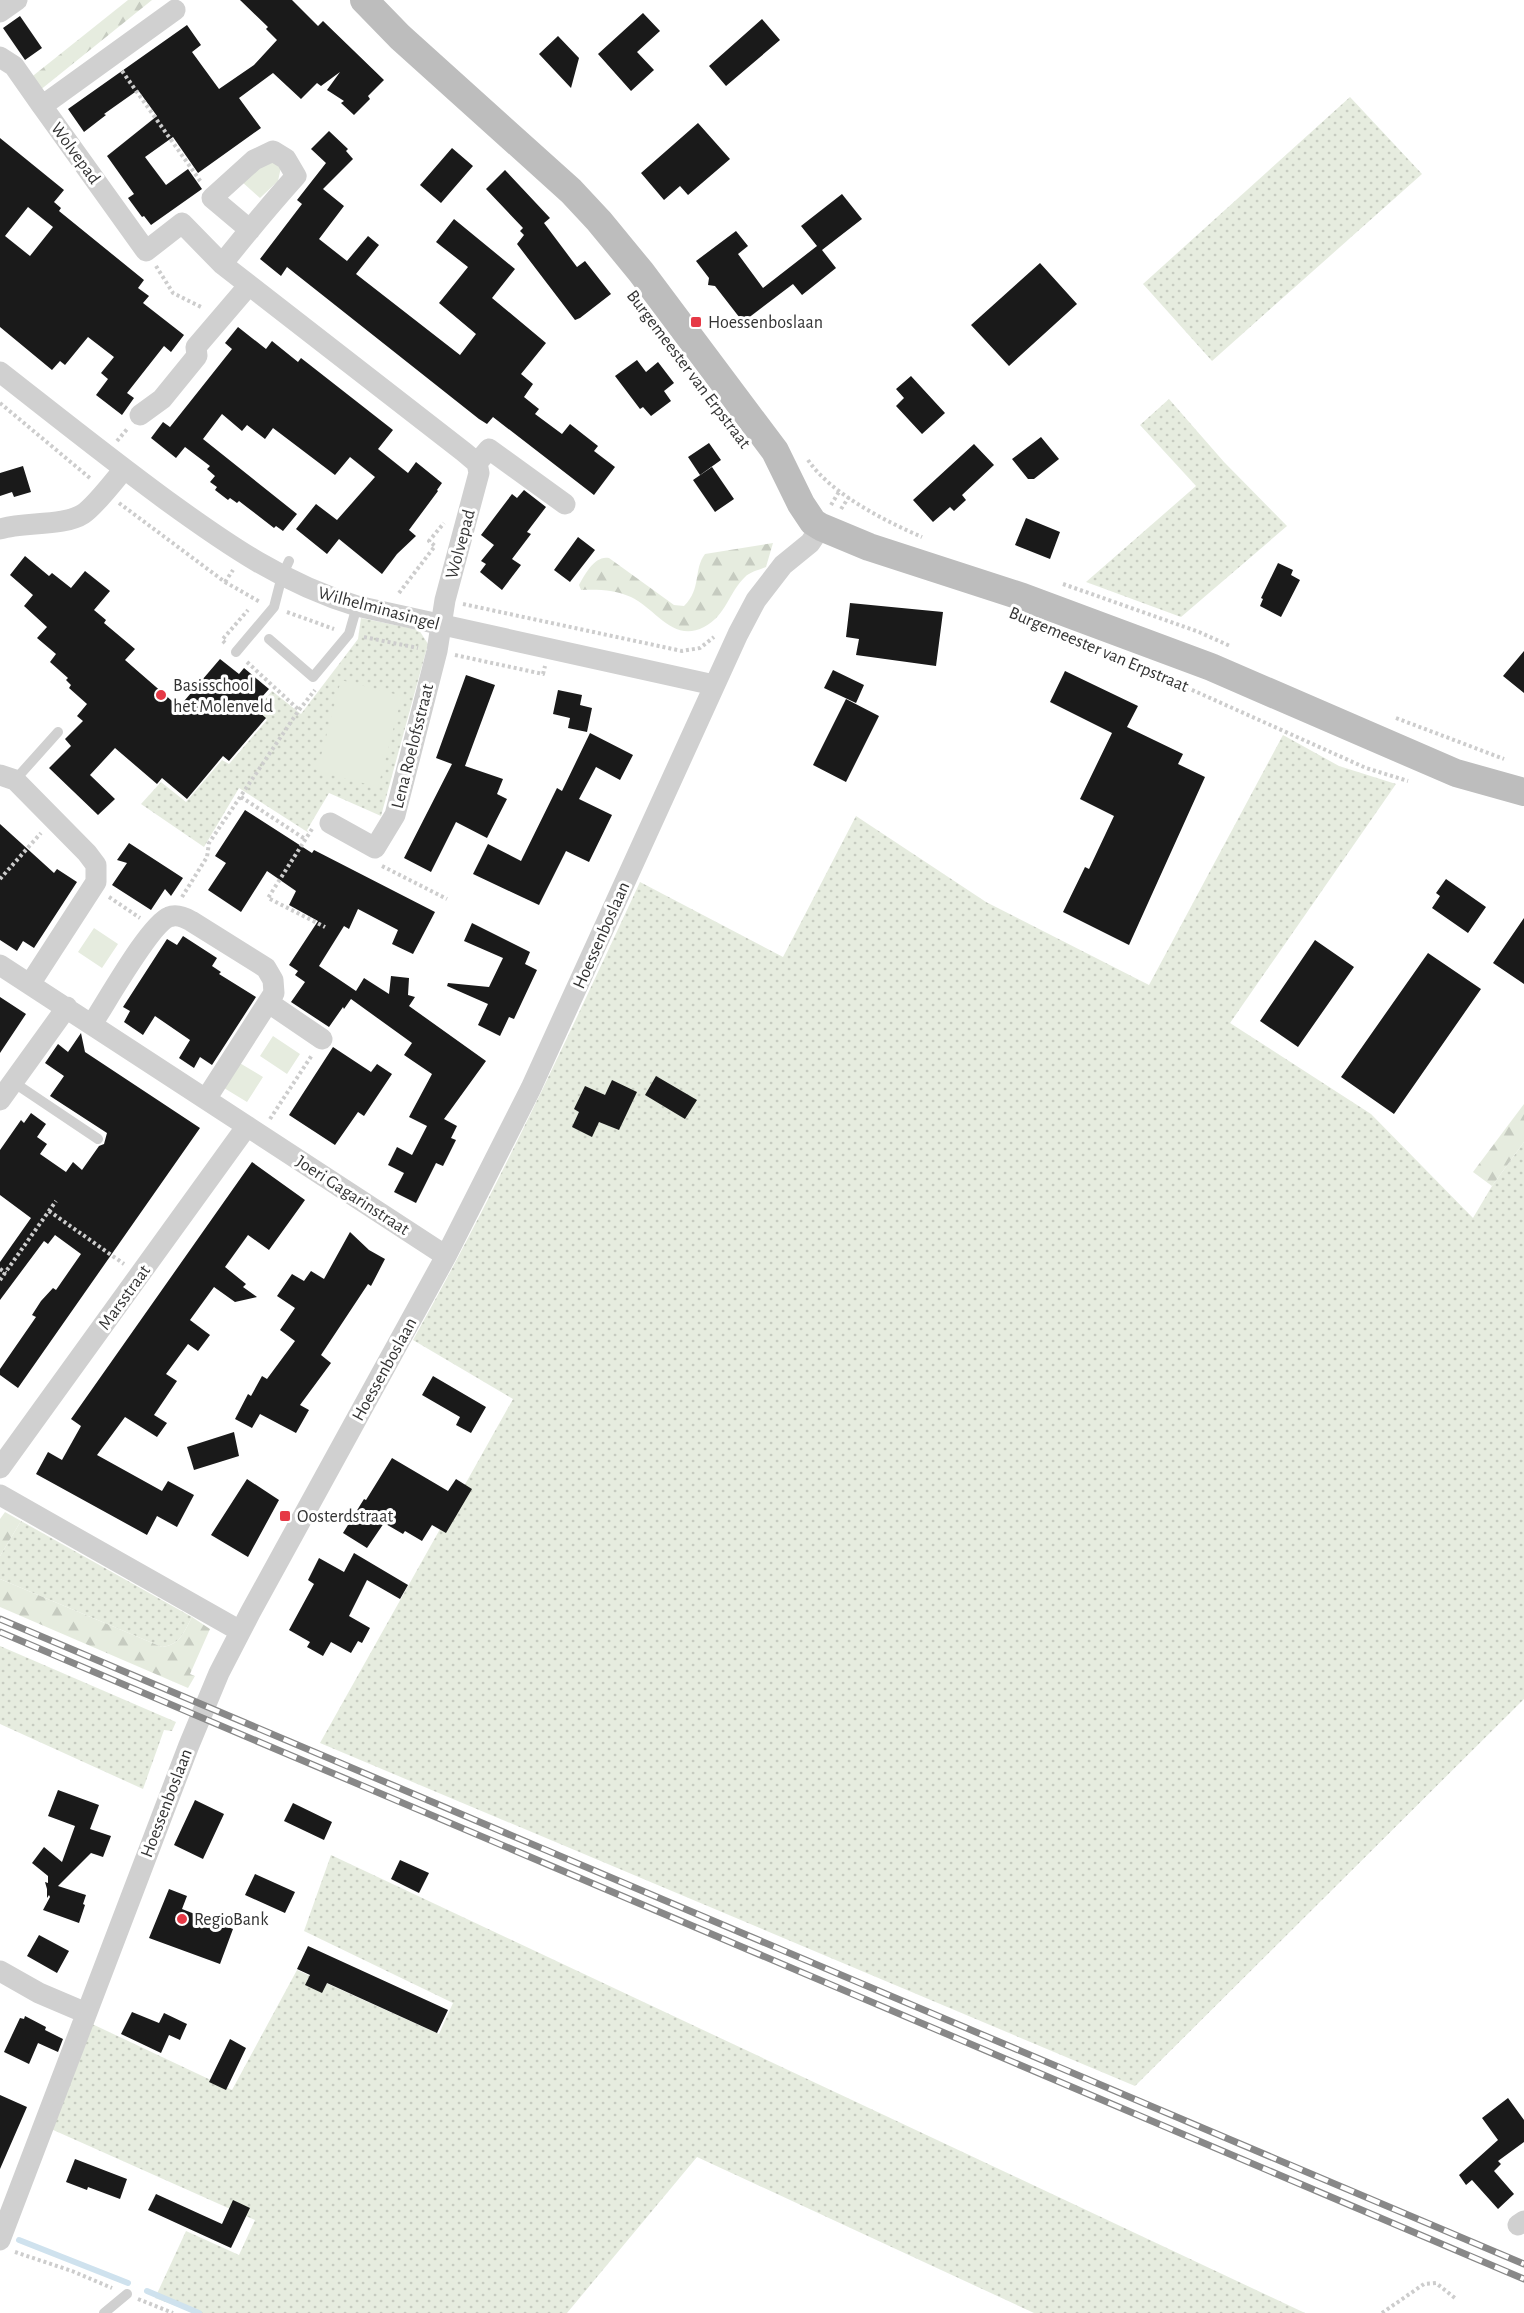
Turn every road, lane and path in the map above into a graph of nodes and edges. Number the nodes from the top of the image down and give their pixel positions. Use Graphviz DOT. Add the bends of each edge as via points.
graph roads {
  1 [pos="17,0"];
  2 [pos="364,0"];
  3 [pos="175,10"];
  4 [pos="0,12"];
  5 [pos="111,56"];
  6 [pos="0,57"];
  7 [pos="42,106"];
  8 [pos="212,198"];
  9 [pos="250,230"];
  10 [pos="146,251"];
  11 [pos="222,264"];
  12 [pos="249,285"];
  13 [pos="222,317"];
  14 [pos="0,372"];
  15 [pos="0,403"];
  16 [pos="140,415"];
  17 [pos="117,454"];
  18 [pos="477,463"];
  19 [pos="104,492"];
  20 [pos="565,504"];
  21 [pos="449,516"];
  22 [pos="821,527"];
  23 [pos="0,528"];
  24 [pos="286,568"];
  25 [pos="388,591"];
  26 [pos="399,593"];
  27 [pos="445,600"];
  28 [pos="357,606"];
  29 [pos="274,607"];
  30 [pos="441,625"];
  31 [pos="349,634"];
  32 [pos="738,634"];
  33 [pos="269,639"];
  34 [pos="236,652"];
  35 [pos="313,677"];
  36 [pos="1169,680"];
  37 [pos="714,685"];
  38 [pos="299,710"];
  39 [pos="58,732"];
  40 [pos="8,777"];
  41 [pos="1419,784"];
  42 [pos="1524,792"];
  43 [pos="241,797"];
  44 [pos="54,819"];
  45 [pos="330,823"];
  46 [pos="305,839"];
  47 [pos="375,847"];
  48 [pos="0,879"];
  49 [pos="93,887"];
  50 [pos="447,899"];
  51 [pos="163,921"];
  52 [pos="325,927"];
  53 [pos="0,965"];
  54 [pos="30,984"];
  55 [pos="269,1003"];
  56 [pos="67,1007"];
  57 [pos="92,1024"];
  58 [pos="322,1039"];
  59 [pos="13,1082"];
  60 [pos="206,1099"];
  61 [pos="0,1100"];
  62 [pos="254,1130"];
  63 [pos="98,1138"];
  64 [pos="56,1201"];
  65 [pos="49,1211"];
  66 [pos="446,1256"];
  67 [pos="0,1269"];
  68 [pos="6,1273"];
  69 [pos="139,1275"];
  70 [pos="0,1280"];
  71 [pos="0,1468"];
  72 [pos="0,1495"];
  73 [pos="240,1631"];
  74 [pos="0,1971"];
  75 [pos="86,2013"];
  76 [pos="5,2245"];
  77 [pos="128,2294"];
  78 [pos="1455,2298"];
  79 [pos="104,2313"];
  80 [pos="173,2313"];
  81 [pos="1382,2313"];
  1 -- 4 [label="street"];
  2 -- 22 [label="street, Burgemeester van Erpstraat" via="599,221 775,451 801,504"];
  3 -- 5 [label="street, Wolvepad"];
  5 -- 7 [label="street, Wolvepad"];
  5 -- 8 [label="path"];
  6 -- 7 [label="street" via="14,66"];
  7 -- 10 [label="street, Wolvepad"];
  8 -- 9 [label="street"];
  8 -- 9 [label="street" via="254,160 273,151 285,159 296,176"];
  9 -- 11 [label="street"];
  10 -- 11 [label="street" via="182,223"];
  10 -- 13 [label="path" via="173,293"];
  11 -- 12 [label="street"];
  12 -- 13 [label="street"];
  12 -- 18 [label="street"];
  13 -- 16 [label="street" via="195,347 197,356 162,399"];
  14 -- 17 [label="street, Wilhelminasingel"];
  15 -- 19 [label="path"];
  16 -- 17 [label="path"];
  17 -- 19 [label="street"];
  17 -- 24 [label="street, Wilhelminasingel" via="214,535 252,561"];
  18 -- 20 [label="street" via="489,450"];
  18 -- 27 [label="street, Wolvepad" via="479,473"];
  19 -- 23 [label="street" via="83,514 66,520"];
  19 -- 29 [label="path" via="225,582"];
  21 -- 26 [label="path" via="429,541 435,546"];
  22 -- 32 [label="street, Hoessenboslaan" via="810,543 783,565 756,600"];
  22 -- 42 [label="street, Burgemeester van Erpstraat" via="1211,667 1456,773"];
  24 -- 28 [label="street, Wilhelminasingel" via="326,597"];
  24 -- 29 [label="lane"];
  25 -- 26 [label="path"];
  26 -- 27 [label="path"];
  27 -- 30 [label="street, Wolvepad"];
  27 -- 32 [label="path" via="682,651 700,648 714,637"];
  28 -- 30 [label="street, Wilhelminasingel"];
  28 -- 31 [label="lane"];
  29 -- 31 [label="path"];
  29 -- 34 [label="lane"];
  30 -- 37 [label="street, Wilhelminasingel"];
  30 -- 47 [label="street, Lena Roelofsstraat" via="395,815"];
  31 -- 35 [label="lane"];
  32 -- 37 [label="street, Hoessenboslaan"];
  33 -- 35 [label="lane"];
  34 -- 38 [label="path"];
  35 -- 38 [label="path" via="320,684"];
  36 -- 41 [label="path, Burgemeester van Erpstraat" via="1366,768"];
  37 -- 66 [label="street, Hoessenboslaan" via="531,1088"];
  38 -- 43 [label="path"];
  39 -- 40 [label="lane"];
  40 -- 44 [label="street"];
  43 -- 46 [label="path"];
  43 -- 51 [label="path" via="209,843 207,857"];
  44 -- 48 [label="path"];
  44 -- 49 [label="street" via="96,865"];
  45 -- 46 [label="path" via="312,829"];
  45 -- 47 [label="street"];
  46 -- 52 [label="path" via="268,898"];
  47 -- 50 [label="path" via="379,864"];
  49 -- 51 [label="path"];
  49 -- 54 [label="street"];
  51 -- 55 [label="street" via="181,916 266,968 273,980 274,993"];
  51 -- 57 [label="street"];
  53 -- 54 [label="street, Joeri Gagarinstraat"];
  54 -- 56 [label="street, Joeri Gagarinstraat"];
  55 -- 58 [label="street"];
  55 -- 60 [label="street"];
  56 -- 57 [label="street, Joeri Gagarinstraat"];
  56 -- 59 [label="street"];
  57 -- 60 [label="street, Joeri Gagarinstraat"];
  58 -- 62 [label="path"];
  59 -- 61 [label="street"];
  59 -- 63 [label="lane"];
  60 -- 62 [label="street, Joeri Gagarinstraat"];
  62 -- 66 [label="street, Joeri Gagarinstraat"];
  62 -- 69 [label="street, Marsstraat"];
  64 -- 65 [label="path"];
  65 -- 68 [label="path"];
  65 -- 69 [label="path"];
  66 -- 73 [label="street, Hoessenboslaan"];
  67 -- 68 [label="path"];
  68 -- 70 [label="path"];
  69 -- 71 [label="street, Marsstraat"];
  72 -- 73 [label="street"];
  73 -- 75 [label="street, Hoessenboslaan" via="189,1744"];
  74 -- 75 [label="street"];
  75 -- 76 [label="street, Hoessenboslaan"];
  76 -- 77 [label="path"];
  77 -- 79 [label="lane"];
  77 -- 80 [label="path"];
  78 -- 81 [label="path" via="1436,2283 1424,2284"];
}
